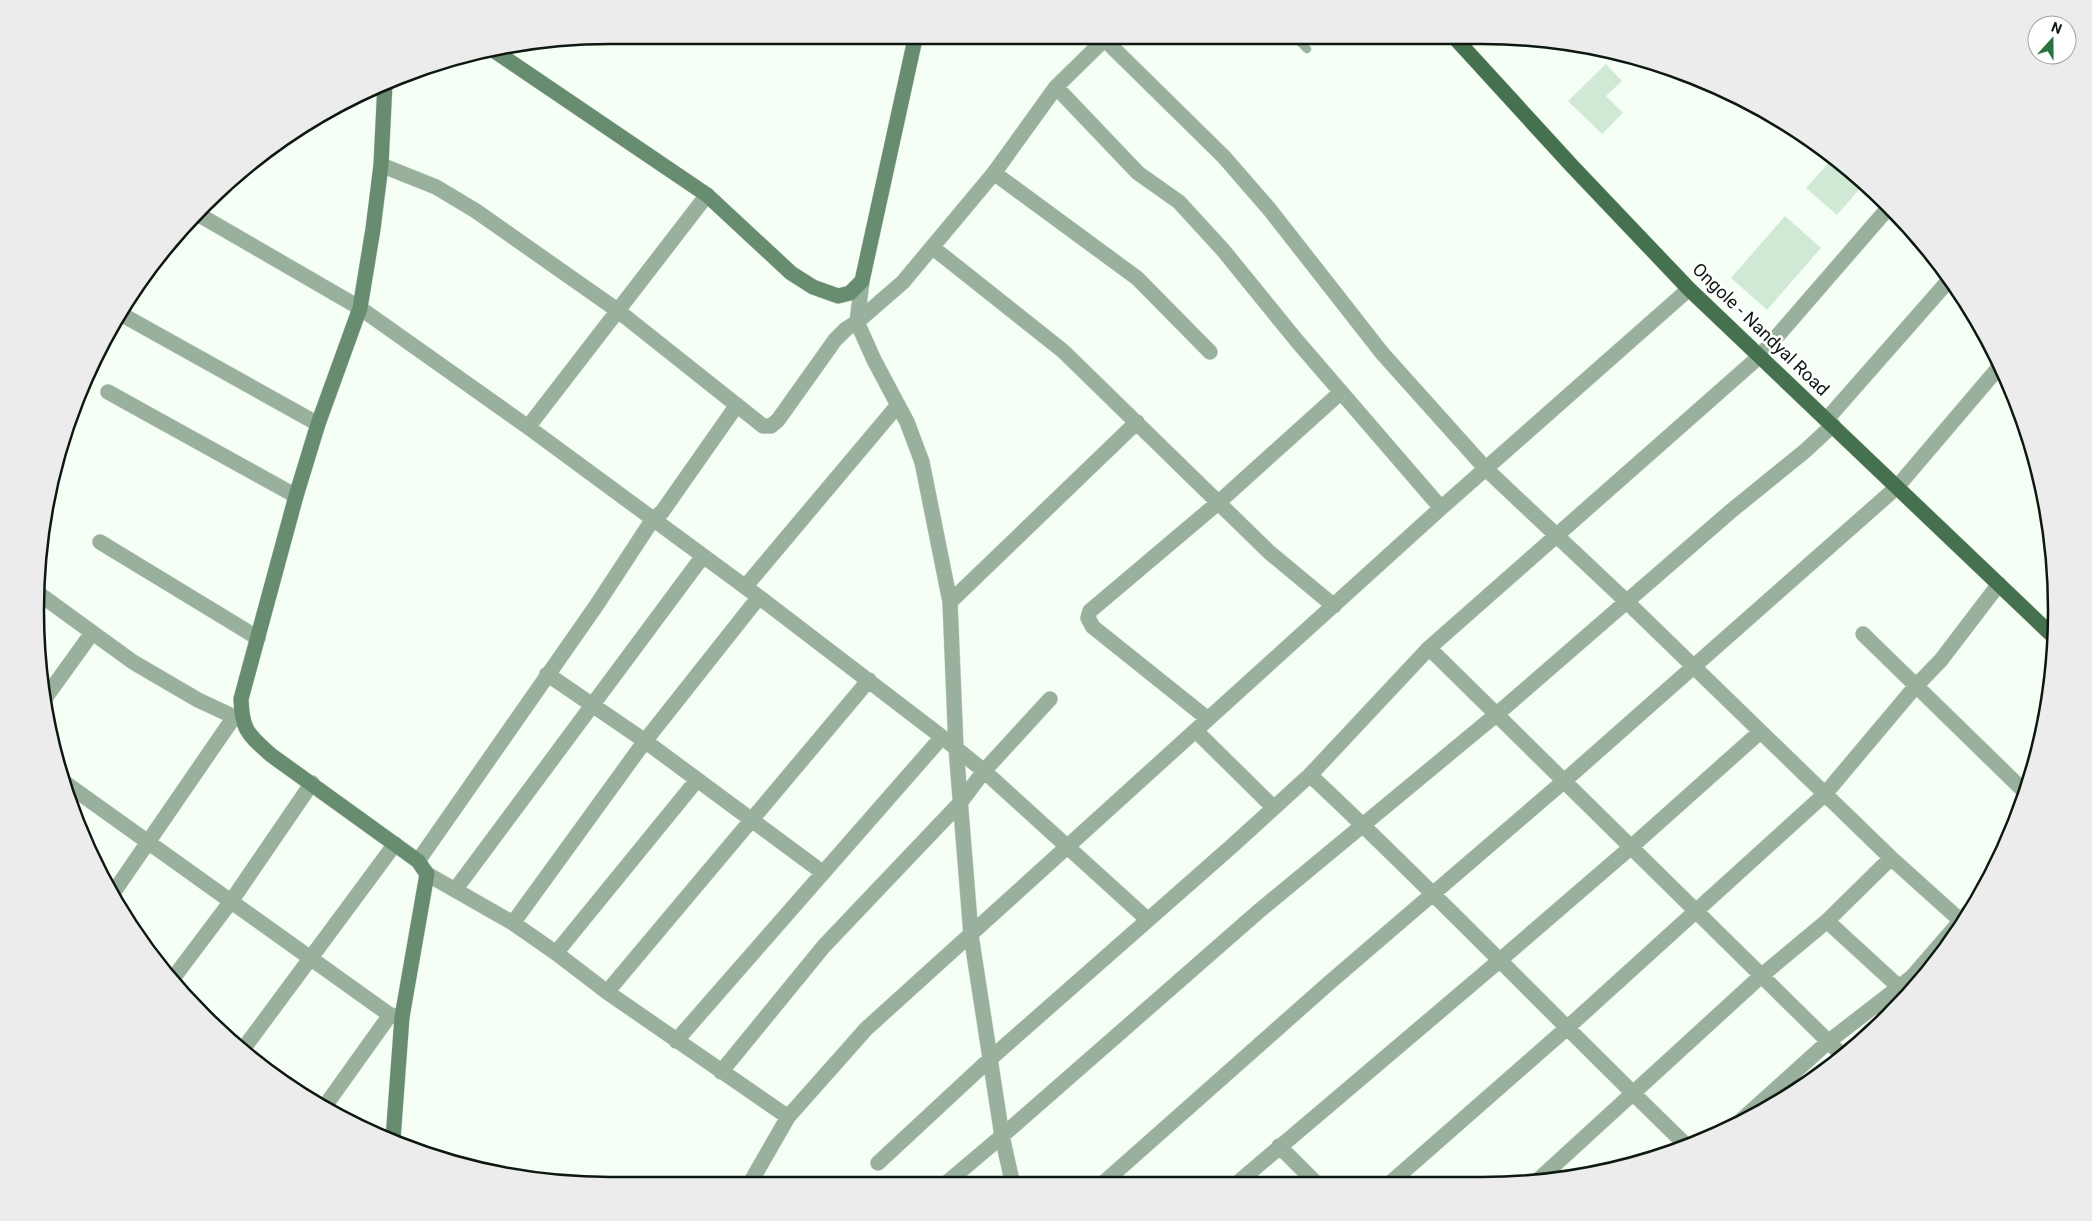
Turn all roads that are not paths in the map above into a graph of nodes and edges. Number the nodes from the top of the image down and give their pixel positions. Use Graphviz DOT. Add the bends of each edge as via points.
graph roads {
  1 [pos="914,44"];
  2 [pos="1099,44"];
  3 [pos="1111,44"];
  4 [pos="1302,44"];
  5 [pos="1461,44"];
  6 [pos="1307,49"];
  7 [pos="500,55"];
  8 [pos="1056,87"];
  9 [pos="384,92"];
  10 [pos="380,165"];
  11 [pos="994,173"];
  12 [pos="707,195"];
  13 [pos="1884,212"];
  14 [pos="203,217"];
  15 [pos="932,247"];
  16 [pos="862,280"];
  17 [pos="1945,285"];
  18 [pos="1690,289"];
  19 [pos="360,308"];
  20 [pos="616,310"];
  21 [pos="126,317"];
  22 [pos="857,322"];
  23 [pos="1210,352"];
  24 [pos="1760,356"];
  25 [pos="1995,372"];
  26 [pos="108,392"];
  27 [pos="1341,392"];
  28 [pos="737,404"];
  29 [pos="898,405"];
  30 [pos="1137,422"];
  31 [pos="1830,422"];
  32 [pos="318,424"];
  33 [pos="528,427"];
  34 [pos="1486,469"];
  35 [pos="1897,487"];
  36 [pos="296,496"];
  37 [pos="1219,502"];
  38 [pos="1440,508"];
  39 [pos="653,519"];
  40 [pos="1556,535"];
  41 [pos="100,542"];
  42 [pos="703,556"];
  43 [pos="1999,584"];
  44 [pos="745,587"];
  45 [pos="759,597"];
  46 [pos="44,598"];
  47 [pos="1626,601"];
  48 [pos="950,602"];
  49 [pos="1334,606"];
  50 [pos="2047,631"];
  51 [pos="92,633"];
  52 [pos="1863,634"];
  53 [pos="258,638"];
  54 [pos="1429,648"];
  55 [pos="1694,666"];
  56 [pos="547,674"];
  57 [pos="869,680"];
  58 [pos="1916,687"];
  59 [pos="50,691"];
  60 [pos="1050,699"];
  61 [pos="592,705"];
  62 [pos="1497,714"];
  63 [pos="238,718"];
  64 [pos="1208,719"];
  65 [pos="1196,731"];
  66 [pos="1760,732"];
  67 [pos="942,737"];
  68 [pos="645,741"];
  69 [pos="956,748"];
  70 [pos="984,771"];
  71 [pos="1310,775"];
  72 [pos="696,780"];
  73 [pos="1563,782"];
  74 [pos="312,783"];
  75 [pos="2020,787"];
  76 [pos="72,788"];
  77 [pos="1825,794"];
  78 [pos="960,803"];
  79 [pos="1274,808"];
  80 [pos="750,820"];
  81 [pos="1364,825"];
  82 [pos="149,842"];
  83 [pos="395,844"];
  84 [pos="1068,848"];
  85 [pos="1630,848"];
  86 [pos="1891,858"];
  87 [pos="418,861"];
  88 [pos="822,872"];
  89 [pos="427,874"];
  90 [pos="117,888"];
  91 [pos="455,890"];
  92 [pos="1433,892"];
  93 [pos="232,900"];
  94 [pos="1694,912"];
  95 [pos="1957,918"];
  96 [pos="1147,919"];
  97 [pos="1827,921"];
  98 [pos="513,923"];
  99 [pos="971,935"];
  100 [pos="556,953"];
  101 [pos="310,959"];
  102 [pos="1499,962"];
  103 [pos="177,975"];
  104 [pos="1761,976"];
  105 [pos="1909,983"];
  106 [pos="1899,987"];
  107 [pos="607,992"];
  108 [pos="1881,1002"];
  109 [pos="1883,1010"];
  110 [pos="396,1016"];
  111 [pos="1567,1028"];
  112 [pos="676,1041"];
  113 [pos="1828,1042"];
  114 [pos="246,1045"];
  115 [pos="1838,1051"];
  116 [pos="990,1059"];
  117 [pos="721,1072"];
  118 [pos="1632,1093"];
  119 [pos="328,1102"];
  120 [pos="1759,1104"];
  121 [pos="788,1117"];
  122 [pos="393,1134"];
  123 [pos="1002,1136"];
  124 [pos="1681,1140"];
  125 [pos="1280,1146"];
  126 [pos="878,1163"];
  127 [pos="1547,1173"];
  128 [pos="754,1177"];
  129 [pos="953,1177"];
  130 [pos="1011,1177"];
  131 [pos="1110,1177"];
  132 [pos="1244,1177"];
  133 [pos="1310,1177"];
  134 [pos="1397,1177"];
  1 -- 16 [label="main road"];
  2 -- 8 [label="street"];
  3 -- 34 [label="street" via="1230,164 1382,353"];
  4 -- 6 [label="lane"];
  5 -- 18 [label="main road, Ongole - Nandyal Road"];
  7 -- 12 [label="main road"];
  8 -- 11 [label="street"];
  8 -- 27 [label="street" via="1138,173 1179,202"];
  9 -- 10 [label="main road"];
  10 -- 19 [label="main road"];
  10 -- 20 [label="street" via="436,187 476,211"];
  11 -- 15 [label="street"];
  11 -- 23 [label="street" via="1137,278"];
  12 -- 16 [label="main road" via="791,272 813,287 838,296 850,293"];
  12 -- 20 [label="street"];
  13 -- 24 [label="street"];
  14 -- 19 [label="street"];
  15 -- 22 [label="street" via="903,282"];
  15 -- 30 [label="street" via="1063,351"];
  16 -- 22 [label="street"];
  17 -- 31 [label="street"];
  18 -- 24 [label="main road, Ongole - Nandyal Road"];
  18 -- 34 [label="street"];
  19 -- 32 [label="main road"];
  19 -- 33 [label="street"];
  20 -- 28 [label="street"];
  20 -- 33 [label="street"];
  21 -- 32 [label="street"];
  22 -- 28 [label="street" via="835,340 771,426 763,426"];
  22 -- 29 [label="street"];
  24 -- 31 [label="main road, Ongole - Nandyal Road"];
  24 -- 40 [label="street"];
  25 -- 35 [label="street"];
  26 -- 36 [label="street"];
  27 -- 37 [label="street"];
  27 -- 38 [label="street"];
  28 -- 39 [label="street" via="662,512"];
  29 -- 44 [label="street"];
  29 -- 48 [label="street" via="922,462"];
  30 -- 37 [label="street"];
  30 -- 48 [label="street"];
  31 -- 35 [label="main road, Ongole - Nandyal Road"];
  31 -- 47 [label="street"];
  32 -- 36 [label="main road"];
  33 -- 39 [label="street"];
  34 -- 38 [label="street"];
  34 -- 40 [label="street"];
  35 -- 43 [label="main road, Ongole - Nandyal Road"];
  35 -- 55 [label="street"];
  36 -- 53 [label="main road"];
  37 -- 49 [label="street" via="1269,552"];
  37 -- 64 [label="street" via="1090,611 1088,618 1093,627"];
  38 -- 49 [label="street"];
  39 -- 42 [label="street"];
  39 -- 56 [label="street"];
  40 -- 47 [label="street"];
  40 -- 54 [label="street"];
  41 -- 53 [label="street"];
  42 -- 44 [label="street"];
  42 -- 61 [label="street"];
  43 -- 50 [label="main road, Ongole - Nandyal Road"];
  43 -- 58 [label="street" via="1941,660"];
  44 -- 45 [label="street"];
  45 -- 57 [label="street"];
  45 -- 68 [label="street"];
  46 -- 51 [label="street"];
  47 -- 55 [label="street"];
  47 -- 62 [label="street"];
  48 -- 69 [label="street"];
  49 -- 64 [label="street"];
  51 -- 59 [label="street"];
  51 -- 63 [label="street" via="133,662 198,700"];
  52 -- 58 [label="street"];
  53 -- 63 [label="main road"];
  54 -- 62 [label="street"];
  54 -- 71 [label="street"];
  55 -- 66 [label="street"];
  55 -- 73 [label="street"];
  56 -- 61 [label="street"];
  56 -- 87 [label="street"];
  57 -- 67 [label="street"];
  57 -- 80 [label="street"];
  58 -- 75 [label="street"];
  58 -- 77 [label="street"];
  60 -- 70 [label="street"];
  61 -- 68 [label="street"];
  61 -- 91 [label="street"];
  62 -- 73 [label="street"];
  62 -- 81 [label="street"];
  63 -- 74 [label="main road" via="271,755"];
  63 -- 82 [label="street"];
  64 -- 65 [label="street"];
  65 -- 79 [label="street"];
  65 -- 84 [label="street"];
  66 -- 77 [label="street"];
  66 -- 85 [label="street"];
  67 -- 69 [label="street"];
  67 -- 88 [label="street"];
  68 -- 72 [label="street"];
  68 -- 98 [label="street"];
  69 -- 70 [label="street"];
  69 -- 78 [label="street"];
  70 -- 78 [label="street"];
  70 -- 84 [label="street"];
  71 -- 79 [label="street"];
  71 -- 81 [label="street"];
  72 -- 80 [label="street"];
  72 -- 100 [label="street"];
  73 -- 85 [label="street"];
  73 -- 92 [label="street"];
  74 -- 83 [label="main road"];
  74 -- 93 [label="street"];
  76 -- 82 [label="street"];
  77 -- 86 [label="street"];
  77 -- 94 [label="street"];
  78 -- 99 [label="street"];
  78 -- 117 [label="street" via="824,946"];
  79 -- 96 [label="street"];
  80 -- 88 [label="street"];
  80 -- 107 [label="street"];
  81 -- 92 [label="street"];
  81 -- 123 [label="street" via="1260,911"];
  82 -- 90 [label="street"];
  82 -- 93 [label="street"];
  83 -- 87 [label="main road"];
  83 -- 101 [label="street"];
  84 -- 96 [label="street"];
  84 -- 99 [label="street"];
  85 -- 94 [label="street"];
  85 -- 102 [label="street"];
  86 -- 95 [label="street"];
  86 -- 97 [label="street"];
  87 -- 89 [label="main road"];
  88 -- 112 [label="street"];
  89 -- 91 [label="street"];
  89 -- 110 [label="main road"];
  91 -- 98 [label="street"];
  92 -- 102 [label="street"];
  92 -- 131 [label="street"];
  93 -- 101 [label="street"];
  93 -- 103 [label="street"];
  94 -- 104 [label="street"];
  94 -- 111 [label="street"];
  96 -- 116 [label="street"];
  97 -- 104 [label="street"];
  97 -- 106 [label="street"];
  98 -- 100 [label="street"];
  99 -- 116 [label="street"];
  99 -- 121 [label="street" via="866,1029"];
  100 -- 107 [label="street"];
  101 -- 110 [label="street"];
  101 -- 114 [label="street"];
  102 -- 111 [label="street"];
  102 -- 125 [label="street"];
  104 -- 113 [label="street"];
  104 -- 118 [label="street"];
  105 -- 106 [label="street"];
  106 -- 108 [label="street"];
  107 -- 112 [label="street"];
  108 -- 109 [label="street"];
  108 -- 113 [label="street"];
  110 -- 119 [label="street"];
  110 -- 122 [label="main road"];
  111 -- 118 [label="street"];
  111 -- 134 [label="street"];
  112 -- 117 [label="street"];
  113 -- 115 [label="street"];
  113 -- 120 [label="street"];
  116 -- 123 [label="street"];
  116 -- 126 [label="street"];
  117 -- 121 [label="street"];
  118 -- 124 [label="street"];
  118 -- 127 [label="street"];
  121 -- 128 [label="street"];
  123 -- 129 [label="street"];
  123 -- 130 [label="street"];
  125 -- 132 [label="street"];
  125 -- 133 [label="street"];
}
